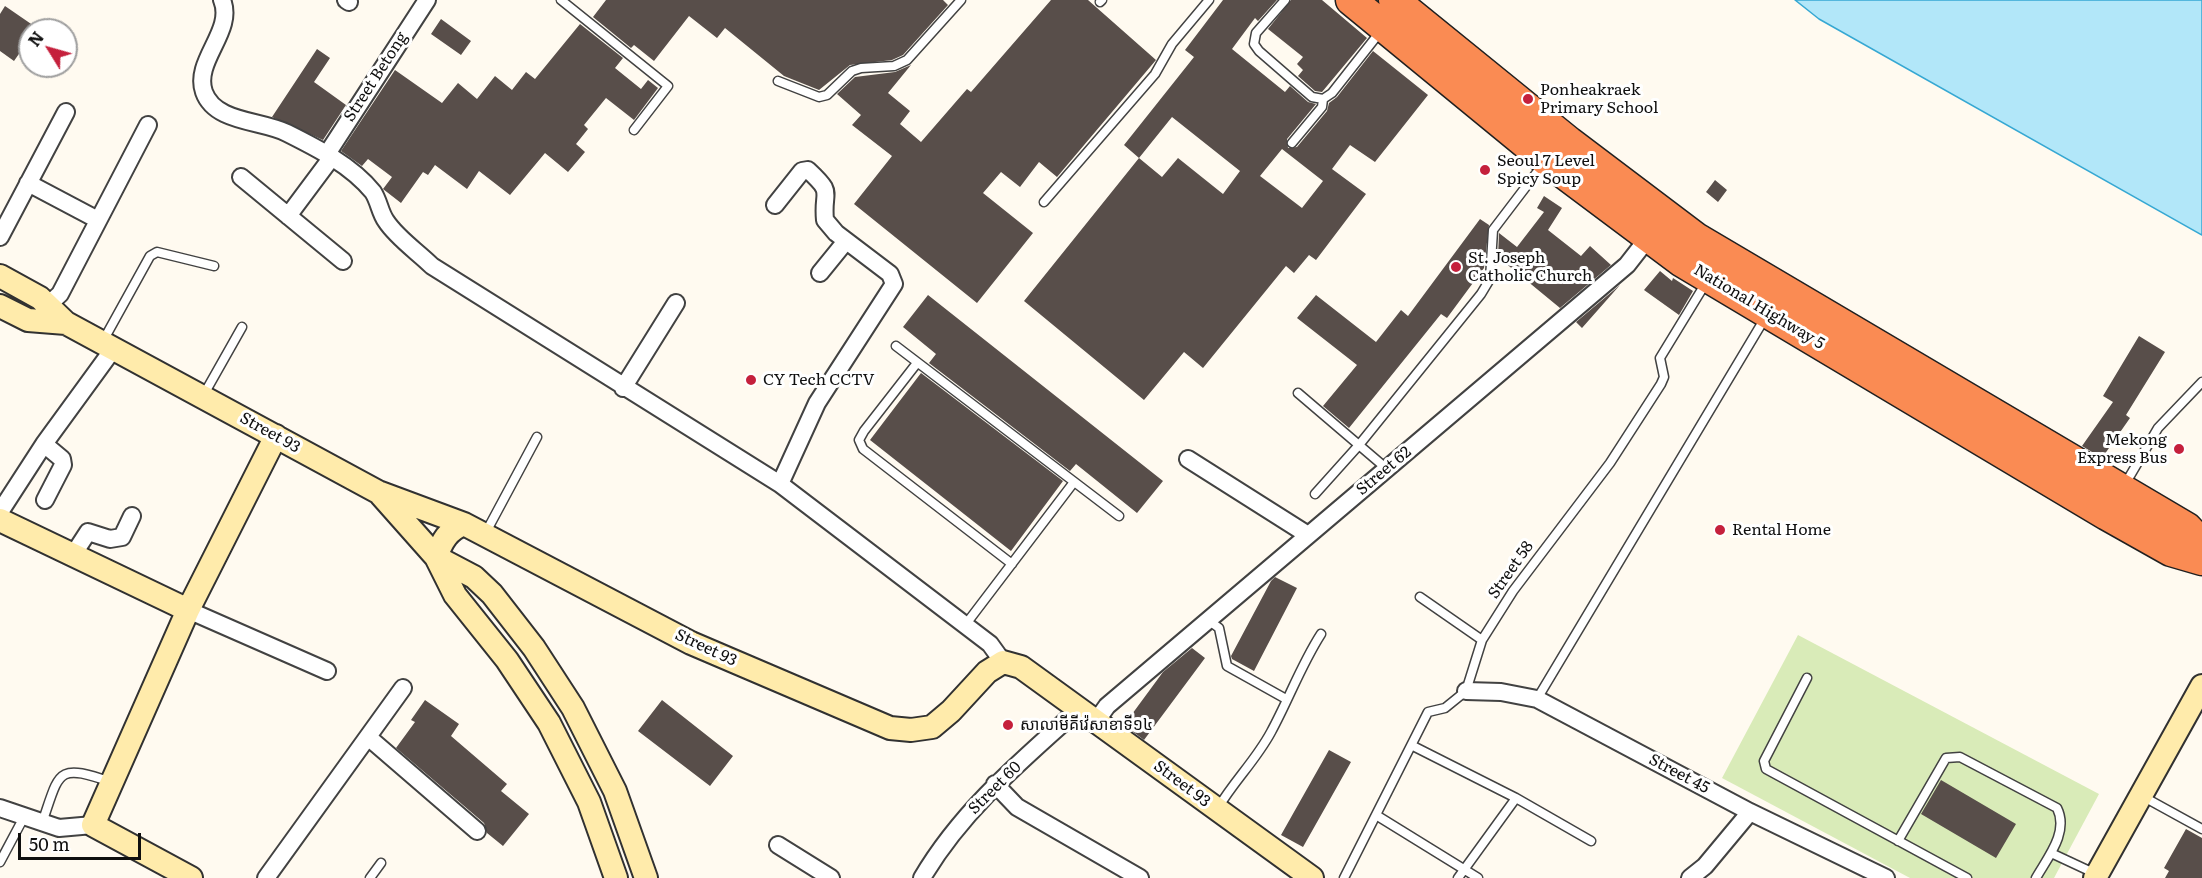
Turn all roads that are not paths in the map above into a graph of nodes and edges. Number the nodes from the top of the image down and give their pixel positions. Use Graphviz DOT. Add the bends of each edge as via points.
graph roads {
  1 [pos="222,0"];
  2 [pos="427,0"];
  3 [pos="961,0"];
  4 [pos="1209,0"];
  5 [pos="1285,0"];
  6 [pos="1350,0"];
  7 [pos="564,1"];
  8 [pos="1389,13"];
  9 [pos="778,81"];
  10 [pos="1323,99"];
  11 [pos="66,112"];
  12 [pos="148,125"];
  13 [pos="634,130"];
  14 [pos="1292,143"];
  15 [pos="329,155"];
  16 [pos="1546,160"];
  17 [pos="241,177"];
  18 [pos="28,183"];
  19 [pos="1044,202"];
  20 [pos="775,205"];
  21 [pos="288,216"];
  22 [pos="98,220"];
  23 [pos="1656,227"];
  24 [pos="0,237"];
  25 [pos="846,241"];
  26 [pos="343,261"];
  27 [pos="214,266"];
  28 [pos="820,273"];
  29 [pos="0,276"];
  30 [pos="1709,278"];
  31 [pos="1776,302"];
  32 [pos="676,303"];
  33 [pos="48,305"];
  34 [pos="0,306"];
  35 [pos="66,323"];
  36 [pos="242,327"];
  37 [pos="108,345"];
  38 [pos="896,346"];
  39 [pos="917,363"];
  40 [pos="2202,382"];
  41 [pos="623,388"];
  42 [pos="1298,393"];
  43 [pos="202,396"];
  44 [pos="276,436"];
  45 [pos="537,437"];
  46 [pos="44,444"];
  47 [pos="1359,445"];
  48 [pos="1188,459"];
  49 [pos="1387,469"];
  50 [pos="1074,482"];
  51 [pos="780,484"];
  52 [pos="378,492"];
  53 [pos="1315,494"];
  54 [pos="45,500"];
  55 [pos="2114,502"];
  56 [pos="0,512"];
  57 [pos="132,516"];
  58 [pos="1119,516"];
  59 [pos="0,520"];
  60 [pos="464,524"];
  61 [pos="484,535"];
  62 [pos="1308,535"];
  63 [pos="2202,544"];
  64 [pos="73,555"];
  65 [pos="436,557"];
  66 [pos="2202,561"];
  67 [pos="1012,564"];
  68 [pos="1420,597"];
  69 [pos="188,610"];
  70 [pos="1209,620"];
  71 [pos="966,624"];
  72 [pos="1321,634"];
  73 [pos="1482,640"];
  74 [pos="1003,662"];
  75 [pos="327,671"];
  76 [pos="1807,678"];
  77 [pos="2202,687"];
  78 [pos="403,688"];
  79 [pos="1466,691"];
  80 [pos="1286,699"];
  81 [pos="1537,699"];
  82 [pos="1088,714"];
  83 [pos="368,737"];
  84 [pos="1413,746"];
  85 [pos="112,783"];
  86 [pos="995,784"];
  87 [pos="2141,796"];
  88 [pos="1516,798"];
  89 [pos="0,808"];
  90 [pos="1217,810"];
  91 [pos="1750,812"];
  92 [pos="1376,815"];
  93 [pos="24,816"];
  94 [pos="42,823"];
  95 [pos="93,825"];
  96 [pos="2202,829"];
  97 [pos="477,831"];
  98 [pos="1591,841"];
  99 [pos="1898,841"];
  100 [pos="778,845"];
  101 [pos="2051,852"];
  102 [pos="0,862"];
  103 [pos="381,863"];
  104 [pos="1464,868"];
  105 [pos="176,874"];
  106 [pos="2096,876"];
  107 [pos="266,878"];
  108 [pos="370,878"];
  109 [pos="616,878"];
  110 [pos="646,878"];
  111 [pos="831,878"];
  112 [pos="922,878"];
  113 [pos="1140,878"];
  114 [pos="1311,878"];
  115 [pos="1344,878"];
  116 [pos="1458,878"];
  117 [pos="1478,878"];
  118 [pos="1690,878"];
  119 [pos="1886,878"];
  120 [pos="1968,878"];
  121 [pos="2036,878"];
  1 -- 15 [label="street" via="224,24 204,76 203,90 210,104 230,116 279,129"];
  2 -- 15 [label="street, Street Betong"];
  3 -- 9 [label="lane" via="907,60 894,66 852,71 827,96 819,97"];
  4 -- 19 [label="lane" via="1172,44 1155,74"];
  5 -- 10 [label="lane" via="1256,33 1254,44 1312,97"];
  6 -- 8 [label="highway, National Highway 5"];
  7 -- 13 [label="lane" via="669,86"];
  8 -- 10 [label="lane" via="1332,93"];
  8 -- 16 [label="highway, National Highway 5"];
  8 -- 23 [label="highway, National Highway 5"];
  10 -- 14 [label="lane" via="1322,107"];
  11 -- 18 [label="street"];
  12 -- 22 [label="street"];
  15 -- 21 [label="street, Street Betong"];
  15 -- 41 [label="street" via="374,194 386,222 432,266"];
  16 -- 23 [label="highway, National Highway 5"];
  16 -- 47 [label="lane" via="1493,230 1490,279 1482,294"];
  17 -- 21 [label="street"];
  18 -- 22 [label="street"];
  18 -- 24 [label="street"];
  20 -- 25 [label="street" via="802,171 808,170 825,185 825,219"];
  21 -- 26 [label="street"];
  22 -- 33 [label="street" via="60,294"];
  23 -- 30 [label="highway, National Highway 5"];
  23 -- 31 [label="highway, National Highway 5" via="1714,249"];
  23 -- 49 [label="street, Street 62" via="1627,265"];
  25 -- 28 [label="street"];
  25 -- 51 [label="street" via="891,274 894,284 817,403"];
  27 -- 37 [label="lane" via="157,252 150,256"];
  29 -- 33 [label="street, Street 93"];
  30 -- 31 [label="highway, National Highway 5"];
  30 -- 73 [label="lane, Street 58" via="1660,358 1664,377 1649,404"];
  31 -- 55 [label="highway, National Highway 5"];
  31 -- 81 [label="lane"];
  32 -- 41 [label="street"];
  33 -- 35 [label="street, Street 93"];
  34 -- 35 [label="street, Street 93" via="28,320"];
  35 -- 37 [label="street, Street 93"];
  36 -- 43 [label="lane"];
  37 -- 43 [label="street, Street 93"];
  37 -- 46 [label="street"];
  38 -- 39 [label="lane"];
  39 -- 50 [label="lane"];
  39 -- 67 [label="lane" via="859,440 864,449"];
  40 -- 55 [label="lane" via="2158,428"];
  41 -- 51 [label="street"];
  42 -- 47 [label="lane"];
  43 -- 44 [label="street, Street 93"];
  44 -- 52 [label="street, Street 93"];
  44 -- 69 [label="street"];
  45 -- 61 [label="lane"];
  46 -- 54 [label="street" via="62,459 63,465"];
  46 -- 56 [label="street"];
  47 -- 49 [label="lane"];
  47 -- 53 [label="lane"];
  48 -- 62 [label="street"];
  49 -- 62 [label="street, Street 62"];
  50 -- 58 [label="lane"];
  50 -- 67 [label="lane"];
  51 -- 71 [label="street"];
  52 -- 60 [label="street, Street 93"];
  52 -- 65 [label="street"];
  55 -- 63 [label="highway, National Highway 5" via="2187,528"];
  55 -- 66 [label="highway, National Highway 5" via="2171,551"];
  57 -- 64 [label="street" via="122,537 110,539 87,532"];
  59 -- 64 [label="street"];
  60 -- 61 [label="street, Street 93"];
  60 -- 65 [label="street" via="446,536"];
  61 -- 74 [label="street, Street 93" via="691,643 890,728 932,727 987,672"];
  62 -- 70 [label="street, Street 62"];
  64 -- 69 [label="street"];
  65 -- 109 [label="street" via="454,595 507,660 549,723 589,802"];
  65 -- 110 [label="street" via="474,577 534,648 573,708 615,790"];
  67 -- 71 [label="lane"];
  68 -- 73 [label="lane"];
  69 -- 75 [label="street"];
  69 -- 85 [label="street"];
  70 -- 80 [label="lane" via="1219,628 1227,666"];
  70 -- 82 [label="street, Street 62" via="1107,706"];
  71 -- 74 [label="street" via="990,644"];
  72 -- 80 [label="lane"];
  73 -- 79 [label="lane, Street 58"];
  74 -- 82 [label="street, Street 93" via="1021,667"];
  76 -- 99 [label="lane" via="1764,761 1766,769"];
  77 -- 87 [label="street"];
  78 -- 83 [label="street"];
  79 -- 81 [label="street, Street 45"];
  79 -- 84 [label="lane" via="1445,708 1428,712"];
  80 -- 90 [label="lane" via="1256,758"];
  81 -- 91 [label="street, Street 45"];
  82 -- 86 [label="street, Street 60"];
  82 -- 90 [label="street, Street 93"];
  83 -- 97 [label="street"];
  83 -- 107 [label="street"];
  84 -- 88 [label="lane"];
  84 -- 92 [label="lane"];
  85 -- 94 [label="lane" via="68,771 58,779"];
  85 -- 95 [label="street"];
  86 -- 112 [label="street, Street 60" via="940,849"];
  86 -- 113 [label="street" via="1017,807"];
  87 -- 96 [label="lane"];
  87 -- 106 [label="street"];
  88 -- 98 [label="lane"];
  88 -- 104 [label="lane"];
  89 -- 93 [label="street"];
  90 -- 114 [label="street, Street 93"];
  91 -- 118 [label="street" via="1706,866"];
  91 -- 119 [label="street, Street 45"];
  92 -- 104 [label="lane"];
  92 -- 115 [label="lane"];
  93 -- 94 [label="street"];
  93 -- 102 [label="lane"];
  94 -- 95 [label="street" via="59,828"];
  95 -- 105 [label="street"];
  99 -- 101 [label="lane" via="1947,758 1960,757 2057,808 2062,829"];
  99 -- 120 [label="lane"];
  100 -- 111 [label="street"];
  101 -- 106 [label="lane"];
  101 -- 121 [label="lane"];
  103 -- 108 [label="lane"];
  104 -- 116 [label="lane"];
  104 -- 117 [label="lane"];
}
